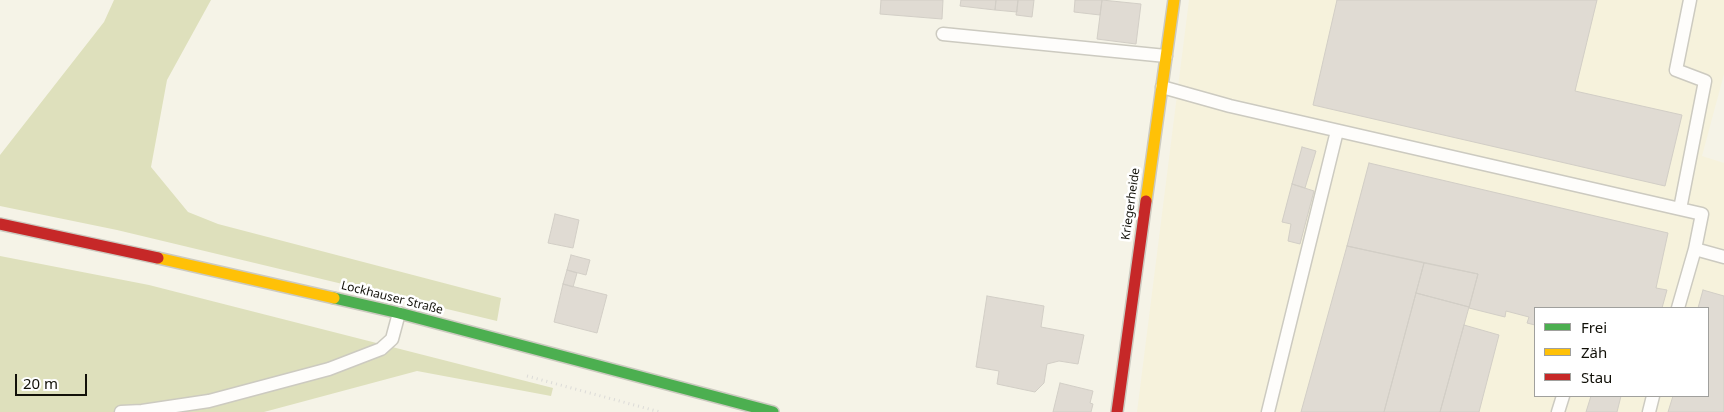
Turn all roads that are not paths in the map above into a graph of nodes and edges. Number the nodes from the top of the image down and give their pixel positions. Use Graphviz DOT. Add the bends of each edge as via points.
graph roads {
  1 [pos="1174,0"];
  2 [pos="1690,0"];
  3 [pos="943,34"];
  4 [pos="1166,56"];
  5 [pos="1162,87"];
  6 [pos="1337,130"];
  7 [pos="1680,209"];
  8 [pos="0,224"];
  9 [pos="1695,248"];
  10 [pos="1724,257"];
  11 [pos="1678,307"];
  12 [pos="399,313"];
  13 [pos="1563,397"];
  14 [pos="1653,397"];
  15 [pos="121,412"];
  16 [pos="773,412"];
  17 [pos="1117,412"];
  18 [pos="1268,412"];
  19 [pos="1558,412"];
  20 [pos="1648,412"];
  1 -- 4 [label="street, Kriegerheide"];
  2 -- 7 [label="lane" via="1676,70 1705,81"];
  3 -- 4 [label="lane"];
  4 -- 5 [label="street, Kriegerheide"];
  5 -- 6 [label="lane"];
  5 -- 17 [label="street, Kriegerheide"];
  6 -- 7 [label="lane"];
  6 -- 18 [label="lane"];
  7 -- 9 [label="lane" via="1702,214"];
  8 -- 12 [label="street, Lockhauser Straße"];
  9 -- 10 [label="lane"];
  9 -- 11 [label="lane"];
  12 -- 15 [label="lane" via="392,339 382,349 329,368 208,401"];
  12 -- 16 [label="street, Lockhauser Straße"];
  13 -- 19 [label="lane"];
  14 -- 20 [label="lane"];
}
